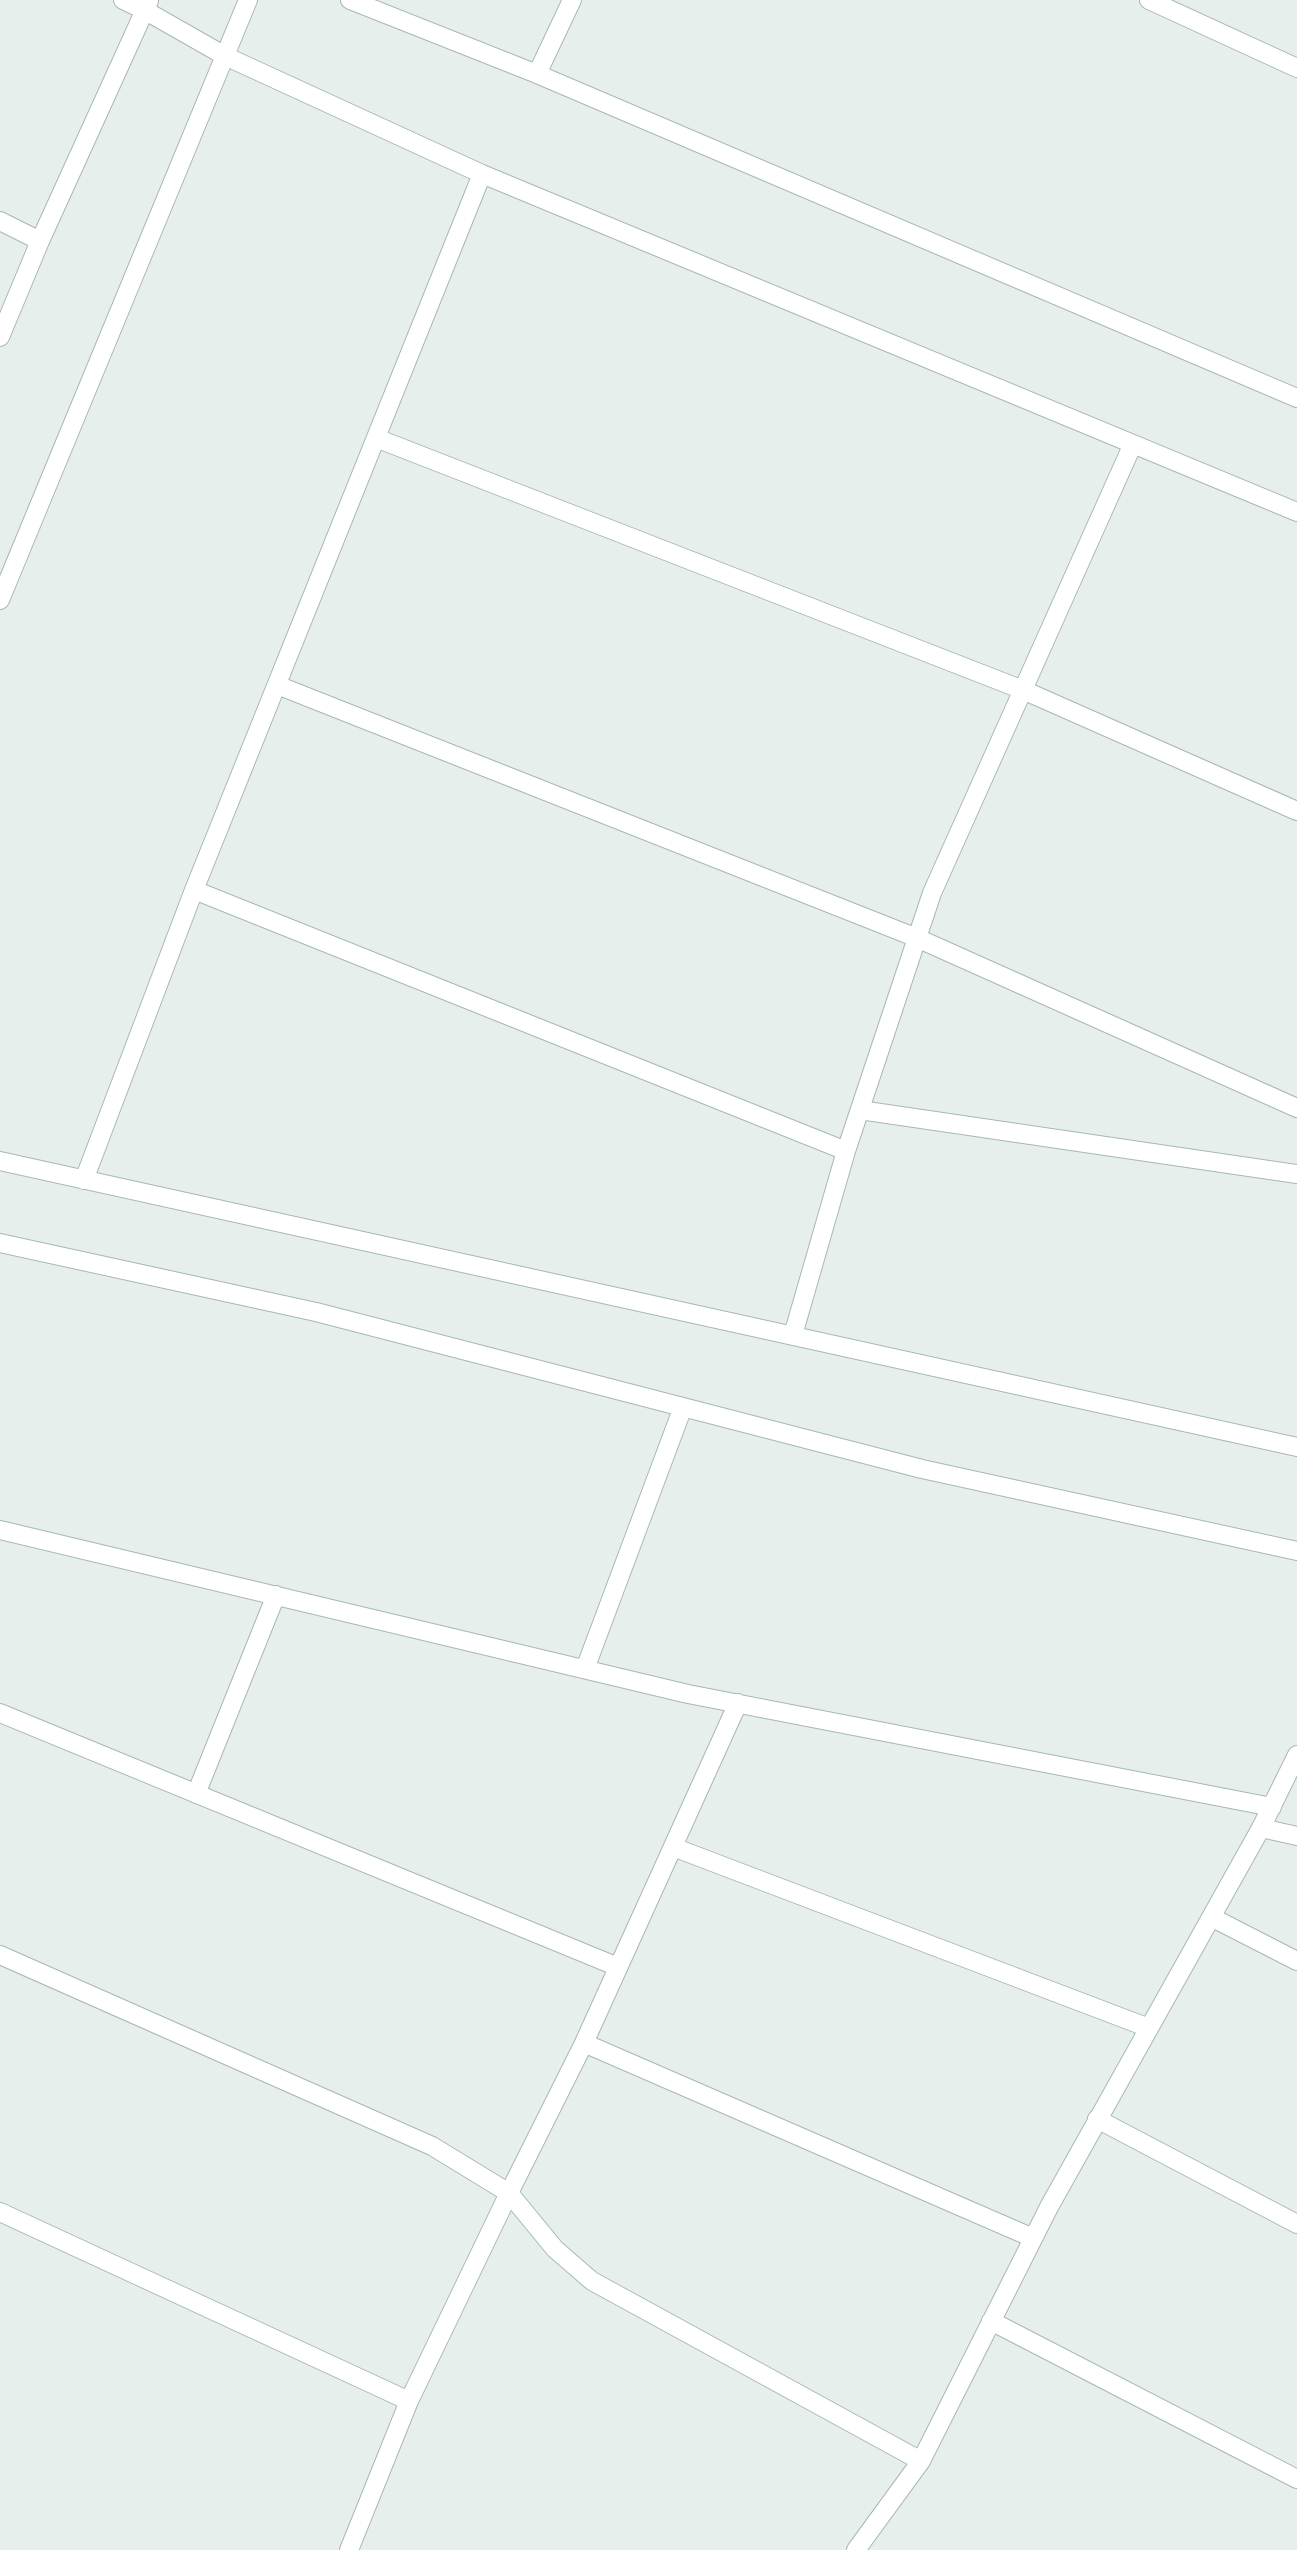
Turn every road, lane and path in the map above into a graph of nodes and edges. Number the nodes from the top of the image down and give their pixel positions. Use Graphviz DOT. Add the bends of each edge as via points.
graph roads {
  1 [pos="123,0"];
  2 [pos="248,0"];
  3 [pos="350,0"];
  4 [pos="572,0"];
  5 [pos="1149,0"];
  6 [pos="148,5"];
  7 [pos="225,56"];
  8 [pos="1297,68"];
  9 [pos="537,74"];
  10 [pos="482,174"];
  11 [pos="0,221"];
  12 [pos="40,241"];
  13 [pos="0,337"];
  14 [pos="1297,398"];
  15 [pos="376,438"];
  16 [pos="1132,446"];
  17 [pos="1294,505"];
  18 [pos="0,600"];
  19 [pos="277,685"];
  20 [pos="1023,690"];
  21 [pos="1297,811"];
  22 [pos="194,890"];
  23 [pos="917,938"];
  24 [pos="1297,1108"];
  25 [pos="860,1110"];
  26 [pos="846,1151"];
  27 [pos="0,1161"];
  28 [pos="1297,1174"];
  29 [pos="84,1180"];
  30 [pos="0,1244"];
  31 [pos="793,1335"];
  32 [pos="683,1407"];
  33 [pos="1297,1447"];
  34 [pos="0,1530"];
  35 [pos="1297,1551"];
  36 [pos="276,1595"];
  37 [pos="585,1669"];
  38 [pos="738,1703"];
  39 [pos="0,1713"];
  40 [pos="1297,1755"];
  41 [pos="196,1794"];
  42 [pos="1272,1807"];
  43 [pos="1261,1828"];
  44 [pos="1297,1836"];
  45 [pos="673,1847"];
  46 [pos="1211,1917"];
  47 [pos="0,1955"];
  48 [pos="1297,1961"];
  49 [pos="618,1967"];
  50 [pos="1149,2028"];
  51 [pos="584,2043"];
  52 [pos="1097,2119"];
  53 [pos="509,2193"];
  54 [pos="0,2212"];
  55 [pos="1297,2224"];
  56 [pos="1033,2238"];
  57 [pos="991,2321"];
  58 [pos="409,2401"];
  59 [pos="921,2462"];
  60 [pos="1297,2479"];
  61 [pos="349,2550"];
  62 [pos="856,2550"];
  1 -- 6 [label="street"];
  2 -- 7 [label="street"];
  3 -- 9 [label="street"];
  4 -- 9 [label="street"];
  5 -- 8 [label="street"];
  6 -- 7 [label="street"];
  6 -- 12 [label="street"];
  7 -- 10 [label="street"];
  7 -- 18 [label="street"];
  9 -- 14 [label="street"];
  10 -- 15 [label="street"];
  10 -- 16 [label="street"];
  11 -- 12 [label="street"];
  12 -- 13 [label="street"];
  15 -- 19 [label="street"];
  15 -- 20 [label="street"];
  16 -- 17 [label="street"];
  16 -- 20 [label="street"];
  19 -- 22 [label="street"];
  19 -- 23 [label="street"];
  20 -- 21 [label="street"];
  20 -- 23 [label="street" via="932,893"];
  22 -- 26 [label="street"];
  22 -- 29 [label="street"];
  23 -- 24 [label="street"];
  23 -- 25 [label="street"];
  25 -- 26 [label="street"];
  25 -- 28 [label="street"];
  26 -- 31 [label="street"];
  27 -- 29 [label="street"];
  29 -- 31 [label="street"];
  30 -- 32 [label="street" via="316,1312"];
  31 -- 33 [label="street"];
  32 -- 35 [label="street" via="922,1469"];
  32 -- 37 [label="street"];
  34 -- 36 [label="street"];
  36 -- 37 [label="street"];
  36 -- 41 [label="street"];
  37 -- 38 [label="street"];
  38 -- 42 [label="street"];
  38 -- 45 [label="street"];
  39 -- 41 [label="street"];
  40 -- 42 [label="street"];
  41 -- 49 [label="street"];
  42 -- 43 [label="street"];
  43 -- 44 [label="street"];
  43 -- 46 [label="street"];
  45 -- 49 [label="street"];
  45 -- 50 [label="street"];
  46 -- 48 [label="street"];
  46 -- 50 [label="street"];
  47 -- 53 [label="street" via="432,2146"];
  49 -- 51 [label="street"];
  50 -- 52 [label="street"];
  51 -- 53 [label="street"];
  51 -- 56 [label="street"];
  52 -- 55 [label="street"];
  52 -- 56 [label="street"];
  53 -- 58 [label="street"];
  53 -- 59 [label="street" via="555,2248 592,2281"];
  54 -- 58 [label="street"];
  56 -- 57 [label="street"];
  57 -- 59 [label="street"];
  57 -- 60 [label="street"];
  58 -- 61 [label="street"];
  59 -- 62 [label="street"];
}
